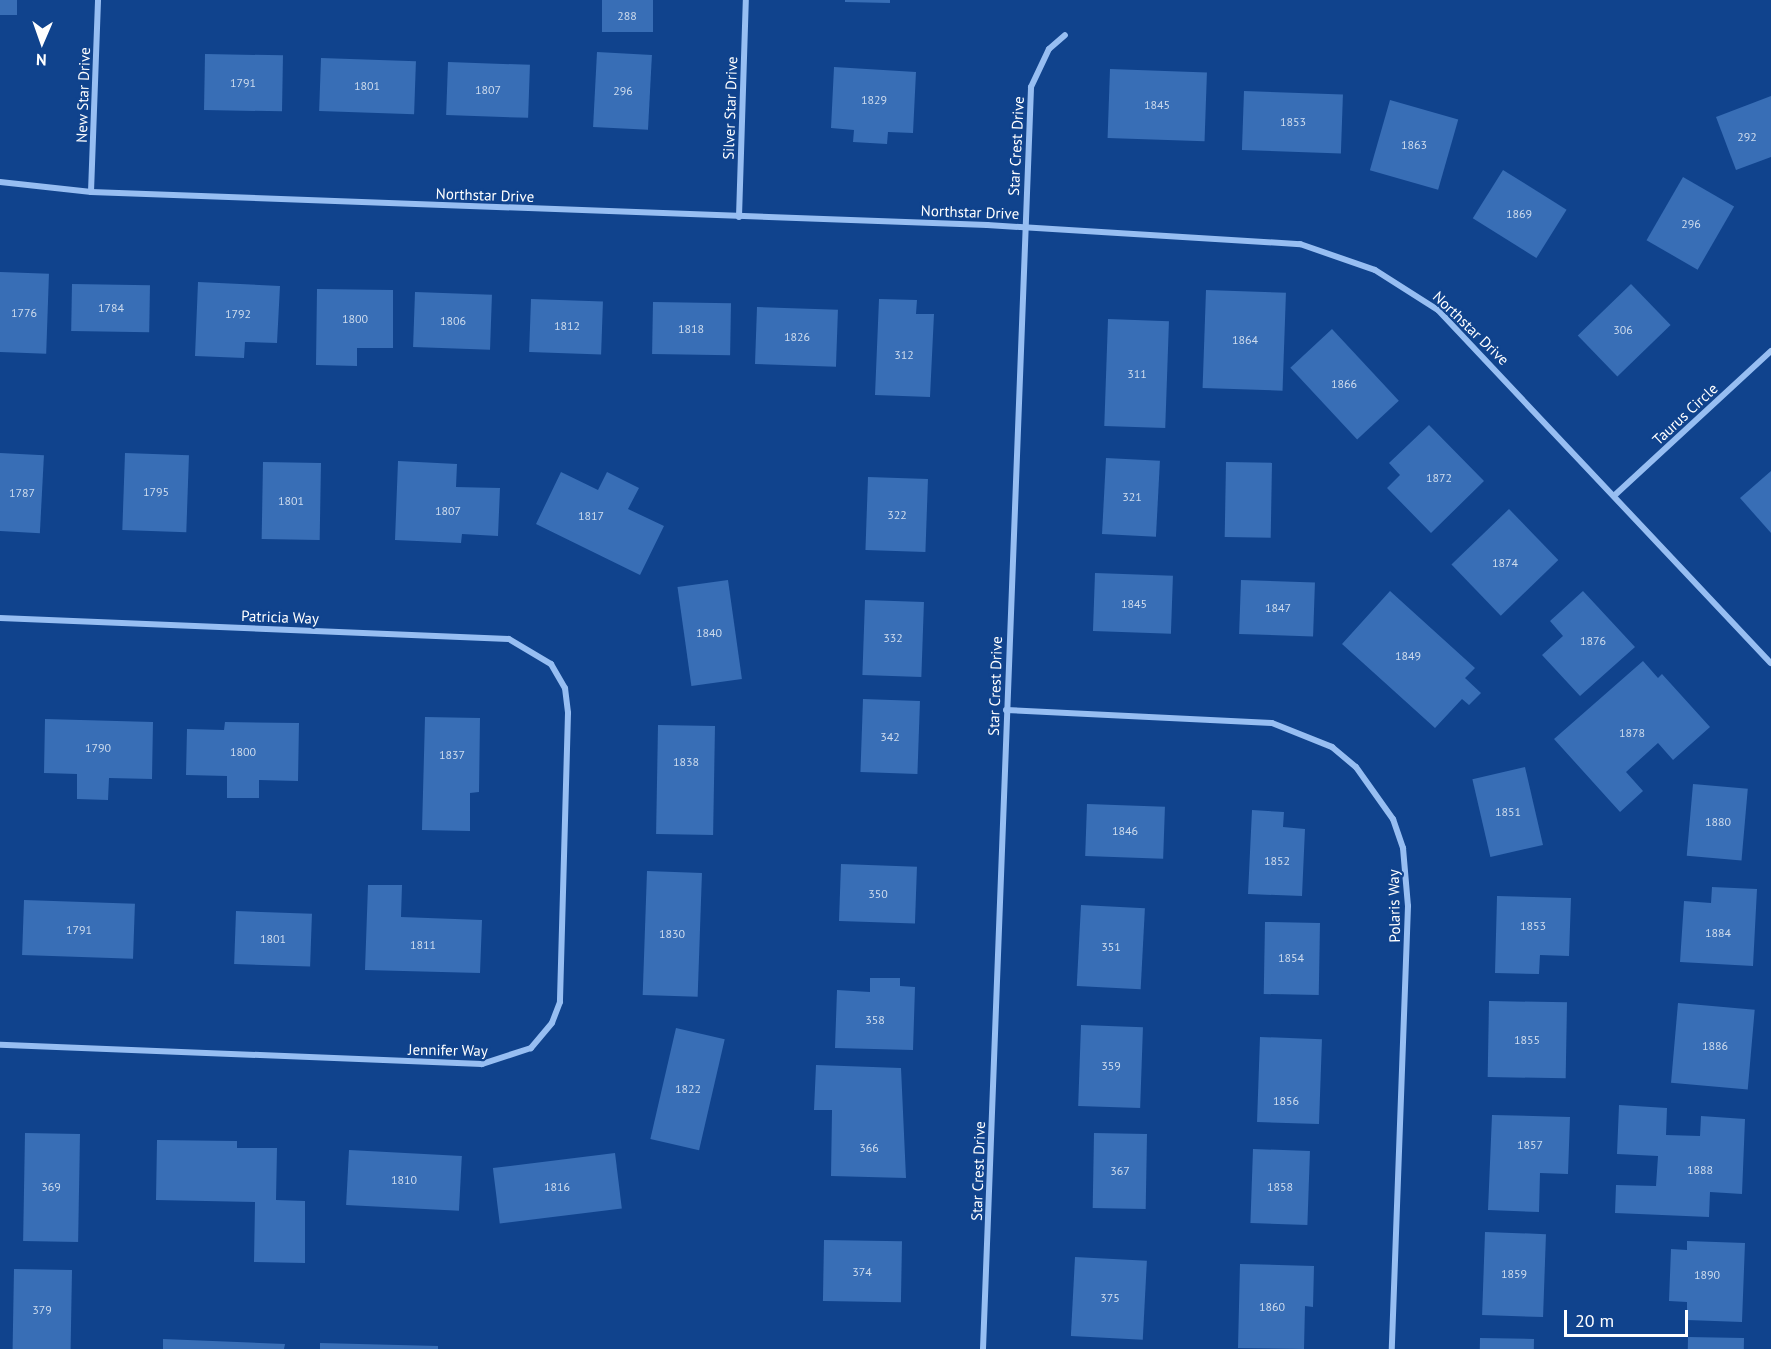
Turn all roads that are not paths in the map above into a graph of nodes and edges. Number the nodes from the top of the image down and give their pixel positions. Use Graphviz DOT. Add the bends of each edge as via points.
graph roads {
  1 [pos="99,0"];
  2 [pos="746,0"];
  3 [pos="1065,35"];
  4 [pos="0,182"];
  5 [pos="91,192"];
  6 [pos="739,217"];
  7 [pos="1025,227"];
  8 [pos="1771,351"];
  9 [pos="1616,494"];
  10 [pos="0,618"];
  11 [pos="1771,663"];
  12 [pos="551,664"];
  13 [pos="1006,710"];
  14 [pos="0,1045"];
  15 [pos="983,1349"];
  16 [pos="1392,1349"];
  1 -- 5 [label="street, New Star Drive"];
  2 -- 6 [label="street, Silver Star Drive"];
  3 -- 7 [label="street, Star Crest Drive" via="1049,49 1031,87"];
  4 -- 5 [label="street, Northstar Drive"];
  5 -- 6 [label="street, Northstar Drive"];
  6 -- 7 [label="street, Northstar Drive"];
  7 -- 9 [label="street, Northstar Drive" via="1260,238 1310,247 1375,270 1438,310"];
  7 -- 13 [label="street, Star Crest Drive"];
  8 -- 9 [label="street, Taurus Circle"];
  9 -- 11 [label="street, Northstar Drive"];
  10 -- 12 [label="street, Patricia Way" via="492,637 525,643"];
  12 -- 14 [label="street, Jennifer Way" via="565,688 568,713 560,991 552,1023 531,1048 482,1064"];
  13 -- 15 [label="street, Star Crest Drive"];
  13 -- 16 [label="street, Polaris Way" via="1272,723 1332,747 1356,767 1393,819 1406,867 1408,906"];
}
